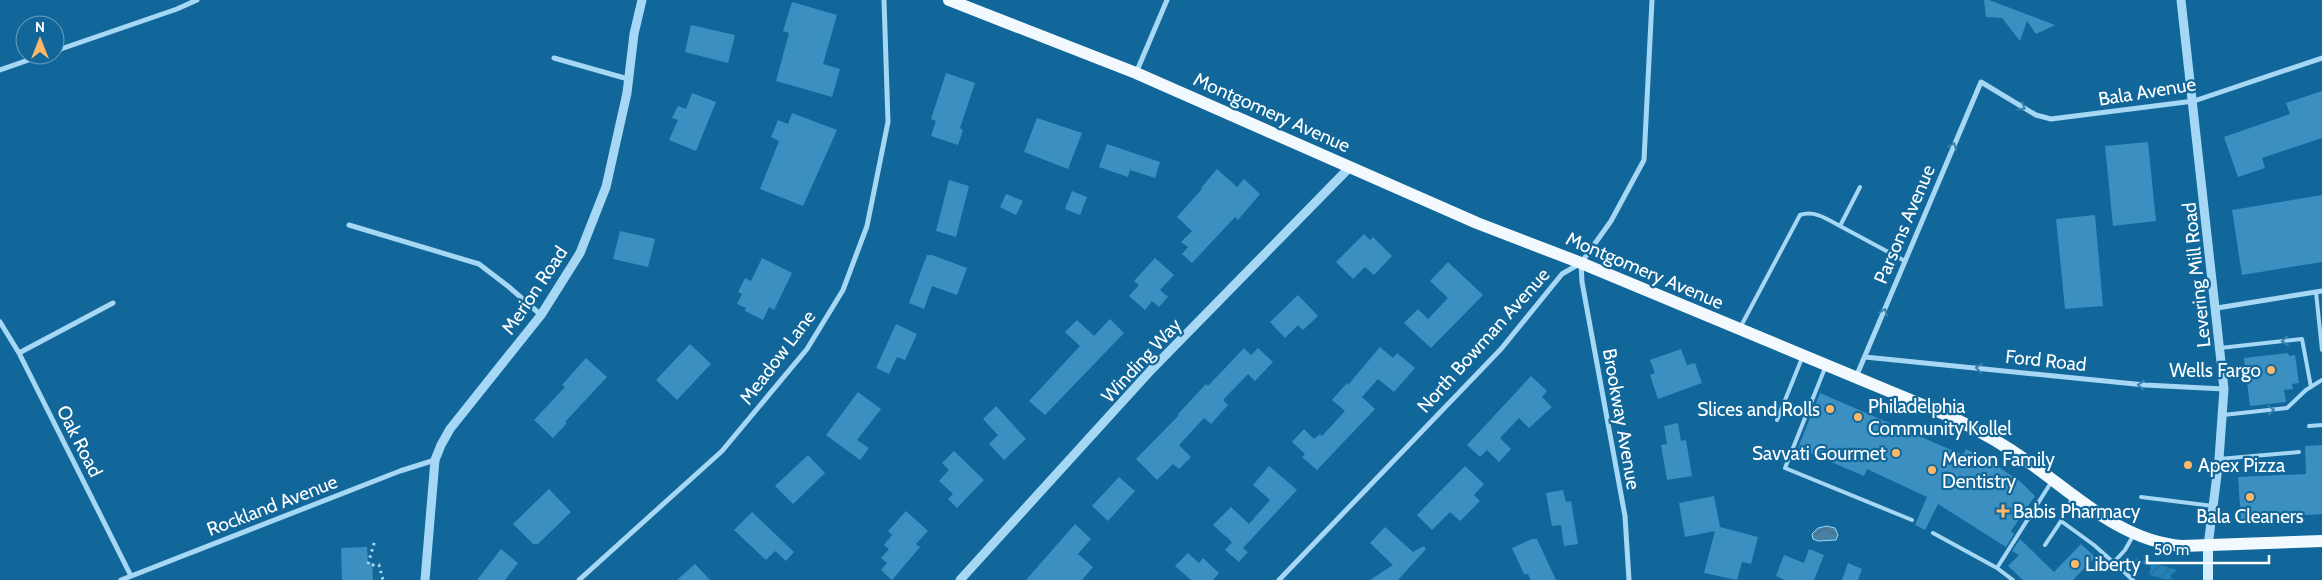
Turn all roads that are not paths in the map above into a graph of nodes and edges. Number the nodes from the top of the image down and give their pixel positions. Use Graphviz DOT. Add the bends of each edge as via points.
graph roads {
  1 [pos="197,0"];
  2 [pos="642,0"];
  3 [pos="884,0"];
  4 [pos="949,0"];
  5 [pos="1167,0"];
  6 [pos="1652,0"];
  7 [pos="2181,0"];
  8 [pos="65,48"];
  9 [pos="554,58"];
  10 [pos="2322,58"];
  11 [pos="15,65"];
  12 [pos="0,70"];
  13 [pos="1136,73"];
  14 [pos="628,79"];
  15 [pos="1980,82"];
  16 [pos="2194,101"];
  17 [pos="1350,167"];
  18 [pos="1860,187"];
  19 [pos="349,225"];
  20 [pos="1840,226"];
  21 [pos="1905,261"];
  22 [pos="1581,263"];
  23 [pos="2319,292"];
  24 [pos="113,303"];
  25 [pos="2217,308"];
  26 [pos="541,315"];
  27 [pos="0,322"];
  28 [pos="1739,330"];
  29 [pos="2220,348"];
  30 [pos="2322,350"];
  31 [pos="19,353"];
  32 [pos="1803,356"];
  33 [pos="1865,357"];
  34 [pos="1826,366"];
  35 [pos="1856,378"];
  36 [pos="2322,380"];
  37 [pos="2311,387"];
  38 [pos="2224,389"];
  39 [pos="2223,414"];
  40 [pos="1777,420"];
  41 [pos="2322,425"];
  42 [pos="2308,426"];
  43 [pos="2298,452"];
  44 [pos="2219,459"];
  45 [pos="435,460"];
  46 [pos="2053,480"];
  47 [pos="2074,495"];
  48 [pos="2141,497"];
  49 [pos="2214,506"];
  50 [pos="1912,520"];
  51 [pos="2061,521"];
  52 [pos="1933,533"];
  53 [pos="2134,534"];
  54 [pos="2322,541"];
  55 [pos="2045,545"];
  56 [pos="2208,546"];
  57 [pos="2114,562"];
  58 [pos="1997,568"];
  59 [pos="131,576"];
  60 [pos="121,580"];
  61 [pos="425,580"];
  62 [pos="579,580"];
  63 [pos="960,580"];
  64 [pos="1279,580"];
  65 [pos="1629,580"];
  66 [pos="2013,580"];
  67 [pos="2133,580"];
  68 [pos="2208,580"];
  1 -- 8 [label="street"];
  2 -- 14 [label="street, Merion Road"];
  3 -- 62 [label="street, Meadow Lane" via="888,122 867,226 843,290 806,349 722,451"];
  4 -- 13 [label="main road, Montgomery Avenue"];
  5 -- 13 [label="street"];
  6 -- 22 [label="street, North Bowman Avenue" via="1644,160 1611,221"];
  7 -- 16 [label="street, Levering Mill Road"];
  9 -- 14 [label="street"];
  10 -- 16 [label="street, Bala Avenue"];
  11 -- 12 [label="street"];
  13 -- 17 [label="main road, Montgomery Avenue"];
  14 -- 26 [label="street, Merion Road" via="606,187 580,253"];
  15 -- 16 [label="street, Bala Avenue, one-way" via="2036,115 2051,119"];
  21 -- 15 [label="street, Parsons Avenue, one-way"];
  16 -- 25 [label="street, Levering Mill Road"];
  17 -- 22 [label="main road, Montgomery Avenue" via="1477,223"];
  17 -- 63 [label="street, Winding Way" via="1152,369"];
  18 -- 20 [label="lane"];
  19 -- 26 [label="street" via="479,264"];
  20 -- 21 [label="lane"];
  20 -- 28 [label="lane" via="1817,214 1808,212 1800,216"];
  33 -- 21 [label="street, Parsons Avenue, one-way"];
  22 -- 28 [label="main road, Montgomery Avenue"];
  22 -- 64 [label="street, North Bowman Avenue" via="1562,274 1501,349"];
  22 -- 65 [label="street, Brookway Avenue" via="1625,516"];
  23 -- 25 [label="street"];
  23 -- 30 [label="lane"];
  24 -- 31 [label="street"];
  25 -- 29 [label="street, Levering Mill Road"];
  26 -- 45 [label="street, Merion Road" via="450,429"];
  27 -- 31 [label="street, Oak Road"];
  28 -- 32 [label="main road, Montgomery Avenue"];
  37 -- 29 [label="lane, one-way" via="2302,339"];
  29 -- 38 [label="street, Levering Mill Road"];
  31 -- 59 [label="street, Oak Road"];
  32 -- 34 [label="main road, Montgomery Avenue"];
  32 -- 40 [label="lane"];
  33 -- 35 [label="street, Parsons Avenue"];
  38 -- 33 [label="street, Ford Road, one-way" via="2145,386"];
  34 -- 35 [label="main road, Montgomery Avenue"];
  34 -- 50 [label="lane" via="1784,468"];
  35 -- 46 [label="main road, Montgomery Avenue" via="1988,435"];
  36 -- 37 [label="lane"];
  39 -- 37 [label="lane, one-way" via="2287,408"];
  38 -- 39 [label="street, Levering Mill Road"];
  39 -- 44 [label="street, Levering Mill Road"];
  41 -- 42 [label="lane"];
  43 -- 44 [label="lane"];
  44 -- 49 [label="street, Levering Mill Road"];
  45 -- 59 [label="street, Rockland Avenue"];
  45 -- 61 [label="street, Merion Road"];
  46 -- 47 [label="main road, Montgomery Avenue"];
  46 -- 58 [label="lane"];
  47 -- 51 [label="lane"];
  47 -- 53 [label="main road, Montgomery Avenue"];
  48 -- 49 [label="lane"];
  49 -- 56 [label="street, Levering Mill Road"];
  51 -- 55 [label="lane"];
  51 -- 57 [label="lane"];
  52 -- 58 [label="lane"];
  53 -- 56 [label="main road, Montgomery Avenue" via="2168,545"];
  53 -- 57 [label="lane"];
  54 -- 56 [label="main road, Montgomery Avenue"];
  56 -- 68 [label="main road"];
  57 -- 67 [label="lane"];
  58 -- 66 [label="lane"];
  59 -- 60 [label="street, Rockland Avenue"];
}
